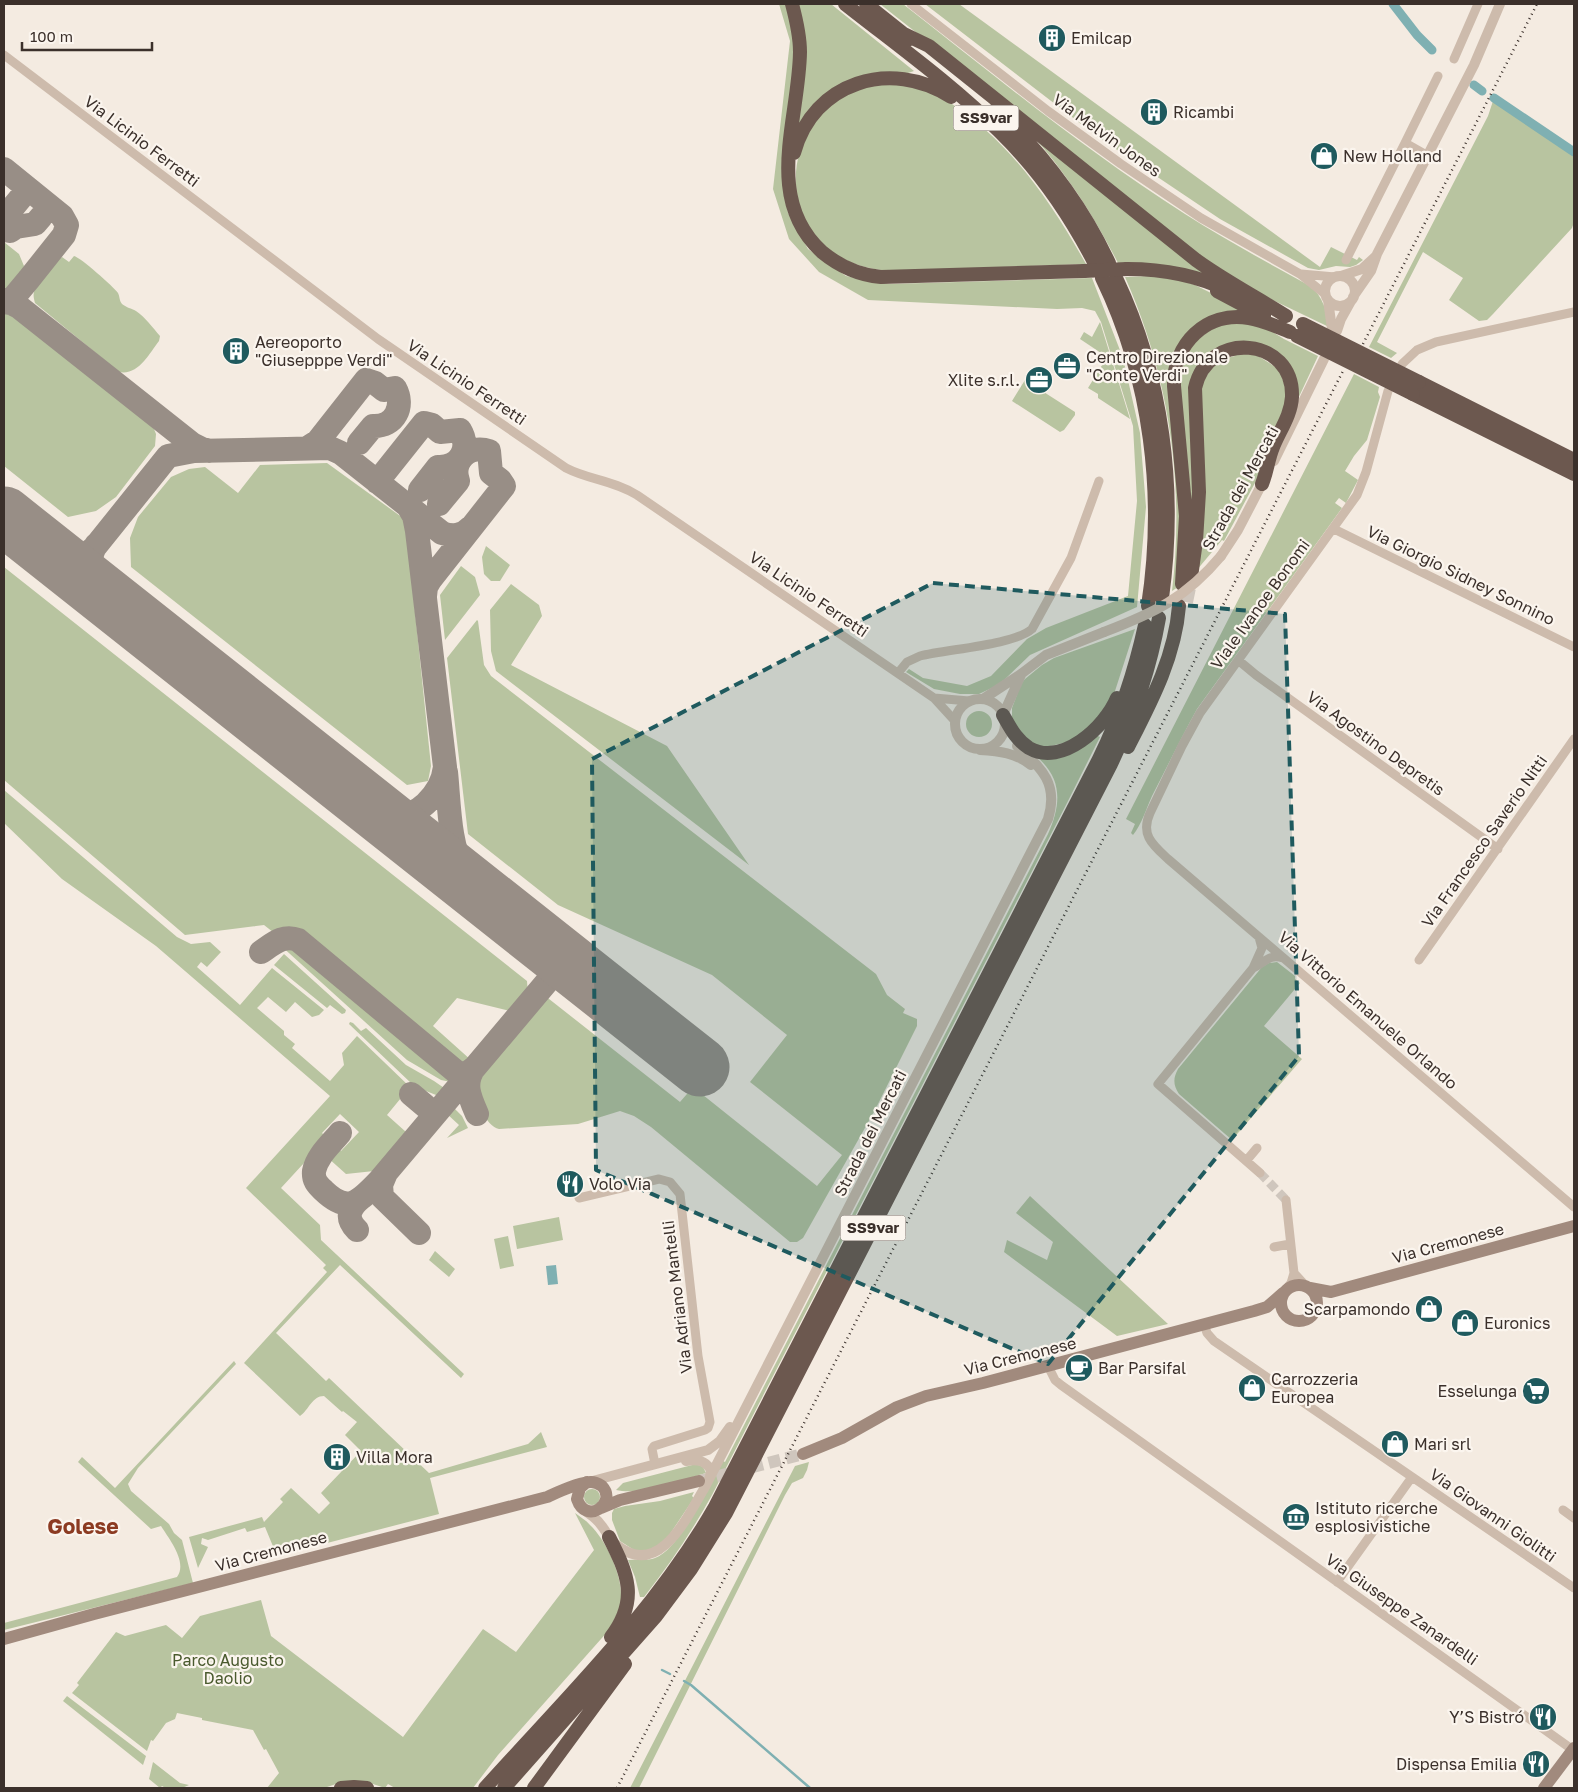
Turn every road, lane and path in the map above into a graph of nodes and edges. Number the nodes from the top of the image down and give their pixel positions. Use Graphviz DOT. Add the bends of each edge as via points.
graph roads {
  1 [pos="792,4"];
  2 [pos="845,4"];
  3 [pos="866,4"];
  4 [pos="911,4"];
  5 [pos="1478,4"];
  6 [pos="1500,4"];
  7 [pos="902,33"];
  8 [pos="4,55"];
  9 [pos="1454,59"];
  10 [pos="1438,76"];
  11 [pos="1405,143"];
  12 [pos="1021,154"];
  13 [pos="1428,156"];
  14 [pos="789,173"];
  15 [pos="1377,254"];
  16 [pos="1346,260"];
  17 [pos="1096,266"];
  18 [pos="1297,273"];
  19 [pos="1192,277"];
  20 [pos="1338,277"];
  21 [pos="1327,297"];
  22 [pos="1353,298"];
  23 [pos="1574,312"];
  24 [pos="1286,316"];
  25 [pos="1297,331"];
  26 [pos="1324,359"];
  27 [pos="1402,364"];
  28 [pos="1416,388"];
  29 [pos="1388,391"];
  30 [pos="1574,460"];
  31 [pos="1574,474"];
  32 [pos="1099,481"];
  33 [pos="1262,484"];
  34 [pos="1334,529"];
  35 [pos="1162,598"];
  36 [pos="1183,604"];
  37 [pos="1148,606"];
  38 [pos="1159,618"];
  39 [pos="1574,647"];
  40 [pos="1238,660"];
  41 [pos="898,673"];
  42 [pos="1021,674"];
  43 [pos="934,698"];
  44 [pos="983,699"];
  45 [pos="969,701"];
  46 [pos="1004,719"];
  47 [pos="955,721"];
  48 [pos="1574,740"];
  49 [pos="980,750"];
  50 [pos="1146,831"];
  51 [pos="1074,837"];
  52 [pos="1498,849"];
  53 [pos="1257,934"];
  54 [pos="1419,960"];
  55 [pos="1288,961"];
  56 [pos="1253,969"];
  57 [pos="1257,1148"];
  58 [pos="1246,1161"];
  59 [pos="1260,1173"];
  60 [pos="579,1198"];
  61 [pos="1286,1200"];
  62 [pos="1574,1207"];
  63 [pos="1574,1226"];
  64 [pos="1290,1244"];
  65 [pos="1274,1247"];
  66 [pos="1294,1273"];
  67 [pos="1307,1286"];
  68 [pos="1285,1291"];
  69 [pos="1331,1292"];
  70 [pos="1316,1310"];
  71 [pos="1254,1311"];
  72 [pos="1290,1319"];
  73 [pos="1204,1324"];
  74 [pos="1048,1366"];
  75 [pos="803,1454"];
  76 [pos="655,1464"];
  77 [pos="638,1469"];
  78 [pos="1412,1477"];
  79 [pos="705,1479"];
  80 [pos="587,1482"];
  81 [pos="602,1487"];
  82 [pos="639,1496"];
  83 [pos="547,1497"];
  84 [pos="582,1508"];
  85 [pos="598,1510"];
  86 [pos="1563,1510"];
  87 [pos="1574,1518"];
  88 [pos="609,1536"];
  89 [pos="1337,1582"];
  90 [pos="1574,1588"];
  91 [pos="662,1609"];
  92 [pos="4,1639"];
  93 [pos="1574,1749"];
  94 [pos="504,1767"];
  95 [pos="341,1788"];
  96 [pos="367,1788"];
  97 [pos="485,1788"];
  98 [pos="504,1788"];
  99 [pos="534,1788"];
  100 [pos="1544,1788"];
  1 -- 14 [label="highway" via="800,54"];
  2 -- 12 [label="highway, SS9var" via="972,106"];
  3 -- 7 [label="highway, SS9var"];
  4 -- 18 [label="street, Via Melvin Jones" via="1121,164 1201,218"];
  5 -- 9 [label="street"];
  6 -- 13 [label="street" via="1474,65"];
  7 -- 17 [label="highway, SS9var" via="984,99 1027,141 1089,224"];
  7 -- 24 [label="highway" via="929,46 1196,260"];
  8 -- 41 [label="street, Via Licinio Ferretti" via="378,339 566,468 637,495"];
  10 -- 11 [label="street"];
  11 -- 13 [label="street"];
  11 -- 16 [label="street"];
  12 -- 14 [label="highway" via="937,89 908,80 880,78 849,87 819,108 800,134"];
  12 -- 17 [label="highway, SS9var" via="1063,209"];
  13 -- 15 [label="street"];
  14 -- 17 [label="highway" via="791,200 805,232 827,255 856,272 892,278"];
  15 -- 20 [label="street" via="1362,269"];
  15 -- 22 [label="street" via="1371,271"];
  17 -- 19 [label="highway, bridge" via="1164,270"];
  18 -- 20 [label="street, Via Melvin Jones"];
  18 -- 21 [label="street, Via Melvin Jones"];
  19 -- 24 [label="highway"];
  19 -- 25 [label="highway"];
  20 -- 21 [label="street" via="1327,284"];
  20 -- 22 [label="street" via="1352,283"];
  21 -- 22 [label="street" via="1334,305 1341,306"];
  21 -- 22 [label="street" via="1334,330"];
  23 -- 27 [label="street" via="1436,342 1417,350"];
  24 -- 25 [label="highway"];
  25 -- 28 [label="highway, bridge"];
  25 -- 33 [label="highway" via="1254,319 1228,318 1200,330 1180,354 1174,386 1186,516 1186,580 1196,540 1199,504 1195,388 1207,363 1233,348 1253,347 1270,354 1285,369 1291,385 1289,412 1272,450"];
  26 -- 33 [label="street, Strada dei Mercati"];
  28 -- 30 [label="highway"];
  28 -- 31 [label="highway"];
  29 -- 34 [label="street, Viale Ivanoe Bonomi" via="1361,486"];
  32 -- 41 [label="street" via="1071,558 1032,629 1011,640 920,656 907,662"];
  33 -- 42 [label="street, Strada dei Mercati, bridge" via="1221,556 1200,580 1176,599 1150,614 1046,655"];
  34 -- 39 [label="street, Via Giorgio Sidney Sonnino"];
  34 -- 40 [label="street, Viale Ivanoe Bonomi"];
  35 -- 37 [label="highway" via="1168,506 1163,440 1145,355 1133,319 1109,278 1114,307 1141,388 1151,445 1155,520"];
  36 -- 51 [label="highway" via="1164,671 1147,711 1107,787"];
  38 -- 51 [label="highway, SS9var" via="1130,721"];
  40 -- 50 [label="street, Viale Ivanoe Bonomi" via="1205,705 1187,737 1148,817"];
  40 -- 52 [label="street, Via Agostino Depretis"];
  41 -- 43 [label="street, Via Licinio Ferretti"];
  42 -- 44 [label="street, Strada dei Mercati"];
  42 -- 46 [label="street, Strada dei Mercati"];
  43 -- 45 [label="street"];
  43 -- 47 [label="street, Via Licinio Ferretti"];
  44 -- 45 [label="street, Strada dei Mercati"];
  44 -- 46 [label="street, Strada dei Mercati" via="995,704"];
  45 -- 47 [label="street" via="957,713"];
  46 -- 49 [label="street, Strada dei Mercati" via="1001,738"];
  46 -- 79 [label="street, Strada dei Mercati" via="1013,742 1042,769 1047,778 1052,801 1048,819"];
  46 -- 94 [label="highway, SS9var" via="1018,738 1034,750 1060,750 1085,739 1112,709 1145,625 1128,688 1100,759 715,1507 655,1597"];
  47 -- 49 [label="street, Strada dei Mercati" via="958,738"];
  48 -- 52 [label="street, Via Francesco Saverio Nitti"];
  49 -- 76 [label="street, Strada dei Mercati" via="1013,755 1034,769 1046,794 1042,821 730,1427 708,1450"];
  50 -- 53 [label="street, Via Vittorio Emanuele Orlando" via="1159,850"];
  51 -- 91 [label="highway, SS9var" via="730,1504 691,1569"];
  52 -- 54 [label="street, Via Francesco Saverio Nitti"];
  53 -- 55 [label="street, Via Vittorio Emanuele Orlando"];
  53 -- 56 [label="street" via="1262,948"];
  55 -- 56 [label="street" via="1270,957"];
  55 -- 62 [label="street, Via Vittorio Emanuele Orlando"];
  56 -- 58 [label="street" via="1158,1084"];
  57 -- 58 [label="street"];
  58 -- 59 [label="street"];
  60 -- 76 [label="street, Via Adriano Mantelli" via="659,1179 670,1182 680,1194 698,1356 710,1422 705,1430 654,1446"];
  61 -- 64 [label="street"];
  63 -- 69 [label="main road, Via Cremonese"];
  64 -- 65 [label="street"];
  64 -- 66 [label="street"];
  66 -- 67 [label="street"];
  66 -- 68 [label="street"];
  67 -- 68 [label="main road" via="1299,1284"];
  67 -- 69 [label="main road"];
  67 -- 70 [label="main road" via="1317,1298"];
  68 -- 71 [label="main road" via="1267,1307"];
  68 -- 72 [label="main road" via="1281,1298 1282,1310"];
  69 -- 70 [label="main road"];
  70 -- 72 [label="main road" via="1302,1321"];
  71 -- 72 [label="main road"];
  71 -- 73 [label="main road, Via Cremonese"];
  73 -- 74 [label="main road, Via Cremonese"];
  73 -- 78 [label="street, Via Giovanni Giolitti" via="1214,1341"];
  74 -- 75 [label="main road, Via Cremonese" via="919,1398 832,1443"];
  74 -- 89 [label="street, Via Giuseppe Zanardelli" via="1061,1385"];
  76 -- 77 [label="street, Strada dei Mercati"];
  77 -- 79 [label="street" via="697,1460 709,1466 711,1472"];
  77 -- 80 [label="street, Strada dei Mercati"];
  78 -- 89 [label="street"];
  78 -- 90 [label="street, Via Giovanni Giolitti"];
  79 -- 82 [label="main road, Via Cremonese"];
  79 -- 88 [label="street, Strada dei Mercati" via="679,1530 662,1549 633,1554 620,1548"];
  80 -- 81 [label="main road, Via Cremonese"];
  80 -- 83 [label="main road, Via Cremonese"];
  80 -- 84 [label="main road" via="577,1493"];
  81 -- 82 [label="main road, Via Cremonese" via="615,1494"];
  81 -- 85 [label="main road" via="606,1499"];
  82 -- 85 [label="main road, Via Cremonese"];
  83 -- 84 [label="main road, Via Cremonese" via="566,1498"];
  83 -- 92 [label="main road, Via Cremonese"];
  84 -- 85 [label="main road, Via Cremonese" via="592,1512"];
  84 -- 88 [label="street, Strada dei Mercati" via="601,1524"];
  86 -- 87 [label="street"];
  88 -- 94 [label="highway" via="626,1576 628,1598 625,1614 610,1638 535,1724"];
  89 -- 93 [label="street, Via Giuseppe Zanardelli"];
  91 -- 98 [label="highway, SS9var"];
  91 -- 99 [label="highway"];
  93 -- 100 [label="main road"];
  94 -- 97 [label="highway, SS9var"];
  95 -- 96 [label="highway"];
}
